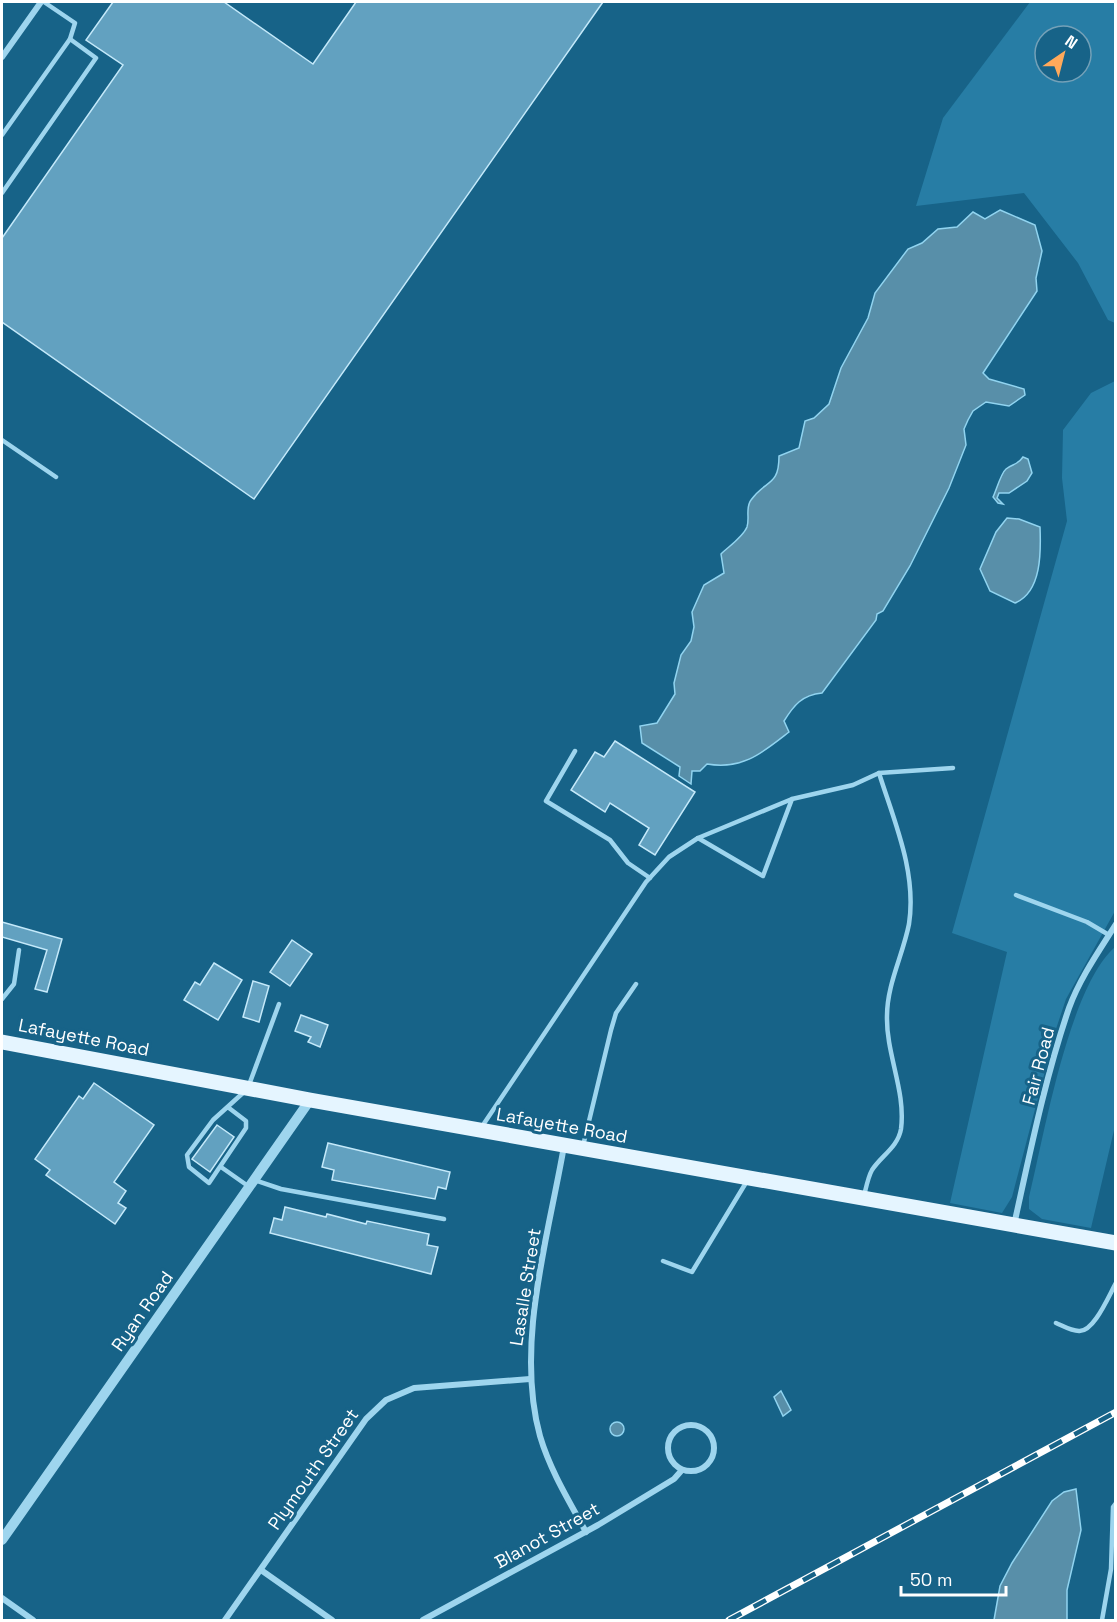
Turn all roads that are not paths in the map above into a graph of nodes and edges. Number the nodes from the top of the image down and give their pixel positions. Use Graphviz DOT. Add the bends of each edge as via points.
graph roads {
  1 [pos="43,2"];
  2 [pos="70,39"];
  3 [pos="2,57"];
  4 [pos="2,135"];
  5 [pos="2,193"];
  6 [pos="2,440"];
  7 [pos="56,477"];
  8 [pos="575,751"];
  9 [pos="953,768"];
  10 [pos="879,773"];
  11 [pos="792,799"];
  12 [pos="699,838"];
  13 [pos="650,878"];
  14 [pos="1016,896"];
  15 [pos="1113,930"];
  16 [pos="19,950"];
  17 [pos="636,984"];
  18 [pos="2,999"];
  19 [pos="279,1004"];
  20 [pos="2,1042"];
  21 [pos="247,1088"];
  22 [pos="310,1100"];
  23 [pos="229,1108"];
  24 [pos="479,1130"];
  25 [pos="564,1146"];
  26 [pos="583,1149"];
  27 [pos="221,1167"];
  28 [pos="748,1178"];
  29 [pos="252,1183"];
  30 [pos="863,1198"];
  31 [pos="444,1220"];
  32 [pos="1014,1225"];
  33 [pos="1116,1243"];
  34 [pos="663,1261"];
  35 [pos="1116,1283"];
  36 [pos="1056,1323"];
  37 [pos="530,1379"];
  38 [pos="682,1470"];
  39 [pos="1116,1503"];
  40 [pos="586,1532"];
  41 [pos="2,1540"];
  42 [pos="261,1570"];
  43 [pos="2,1598"];
  44 [pos="33,1620"];
  45 [pos="225,1620"];
  46 [pos="332,1620"];
  47 [pos="423,1620"];
  48 [pos="1102,1620"];
  1 -- 2 [label="lane" via="75,23"];
  1 -- 3 [label="street"];
  2 -- 4 [label="lane"];
  2 -- 5 [label="lane" via="96,58"];
  6 -- 7 [label="lane"];
  8 -- 13 [label="lane" via="546,801 610,840 628,863"];
  9 -- 10 [label="lane"];
  10 -- 11 [label="lane" via="853,785"];
  10 -- 30 [label="lane" via="906,860 909,924 889,993 886,1018 900,1098 901,1131 871,1171"];
  11 -- 12 [label="lane"];
  11 -- 12 [label="lane" via="763,876"];
  12 -- 13 [label="lane" via="669,857"];
  13 -- 24 [label="lane"];
  14 -- 15 [label="lane"];
  15 -- 32 [label="street, Fair Road" via="1070,1006"];
  16 -- 18 [label="lane" via="14,984"];
  17 -- 26 [label="lane" via="616,1013"];
  19 -- 21 [label="lane"];
  20 -- 21 [label="main road, Lafayette Road"];
  21 -- 22 [label="main road, Lafayette Road"];
  21 -- 23 [label="lane"];
  22 -- 24 [label="main road, Lafayette Road"];
  22 -- 29 [label="street, Ryan Road"];
  23 -- 27 [label="lane" via="246,1121 246,1128"];
  23 -- 27 [label="lane" via="213,1120 187,1155 189,1167 209,1183"];
  24 -- 25 [label="main road, Lafayette Road"];
  25 -- 26 [label="main road, Lafayette Road"];
  25 -- 37 [label="street, Lasalle Street" via="531,1328"];
  26 -- 28 [label="main road, Lafayette Road"];
  27 -- 29 [label="lane"];
  28 -- 30 [label="main road, Lafayette Road"];
  28 -- 34 [label="lane" via="692,1272"];
  29 -- 31 [label="lane"];
  29 -- 41 [label="street, Ryan Road"];
  30 -- 32 [label="main road, Lafayette Road"];
  32 -- 33 [label="main road, Lafayette Road"];
  35 -- 36 [label="lane" via="1101,1312 1084,1330 1077,1332"];
  37 -- 40 [label="street, Lasalle Street" via="534,1411 550,1465"];
  37 -- 42 [label="street, Plymouth Street" via="414,1388 386,1400 366,1419"];
  38 -- 38 [label="street, Blanot Street" via="701,1469 713,1456 712,1438 698,1426 677,1429 669,1440 668,1455"];
  38 -- 40 [label="street, Blanot Street" via="674,1479"];
  39 -- 48 [label="lane"];
  40 -- 47 [label="street, Blanot Street"];
  42 -- 45 [label="street, Plymouth Street"];
  42 -- 46 [label="street"];
  43 -- 44 [label="street"];
}
